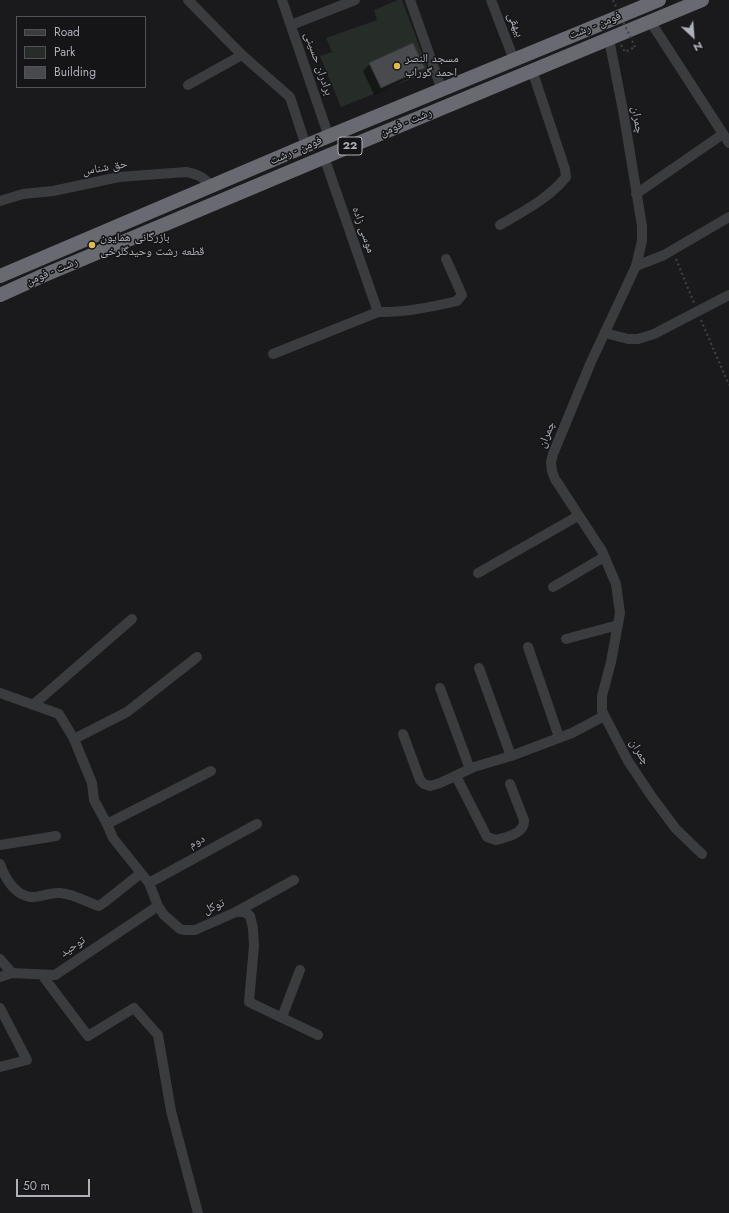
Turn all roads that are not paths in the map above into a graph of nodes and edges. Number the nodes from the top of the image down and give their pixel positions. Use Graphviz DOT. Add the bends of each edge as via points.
graph roads {
  1 [pos="188,0"];
  2 [pos="282,0"];
  3 [pos="355,0"];
  4 [pos="410,0"];
  5 [pos="491,0"];
  6 [pos="658,0"];
  7 [pos="702,0"];
  8 [pos="650,21"];
  9 [pos="291,25"];
  10 [pos="609,39"];
  11 [pos="242,55"];
  12 [pos="514,60"];
  13 [pos="532,70"];
  14 [pos="188,85"];
  15 [pos="442,90"];
  16 [pos="329,137"];
  17 [pos="726,138"];
  18 [pos="306,146"];
  19 [pos="324,157"];
  20 [pos="212,186"];
  21 [pos="636,194"];
  22 [pos="0,201"];
  23 [pos="729,217"];
  24 [pos="500,225"];
  25 [pos="446,259"];
  26 [pos="636,266"];
  27 [pos="0,276"];
  28 [pos="0,295"];
  29 [pos="729,295"];
  30 [pos="378,312"];
  31 [pos="605,333"];
  32 [pos="273,354"];
  33 [pos="578,516"];
  34 [pos="604,557"];
  35 [pos="478,573"];
  36 [pos="553,587"];
  37 [pos="132,619"];
  38 [pos="618,625"];
  39 [pos="566,639"];
  40 [pos="528,647"];
  41 [pos="197,657"];
  42 [pos="479,668"];
  43 [pos="440,688"];
  44 [pos="0,693"];
  45 [pos="33,705"];
  46 [pos="604,716"];
  47 [pos="403,734"];
  48 [pos="560,737"];
  49 [pos="74,739"];
  50 [pos="511,756"];
  51 [pos="470,769"];
  52 [pos="211,770"];
  53 [pos="456,776"];
  54 [pos="510,784"];
  55 [pos="107,824"];
  56 [pos="257,824"];
  57 [pos="56,836"];
  58 [pos="0,845"];
  59 [pos="702,854"];
  60 [pos="0,864"];
  61 [pos="141,872"];
  62 [pos="294,880"];
  63 [pos="149,882"];
  64 [pos="158,906"];
  65 [pos="236,912"];
  66 [pos="0,959"];
  67 [pos="300,970"];
  68 [pos="12,974"];
  69 [pos="42,975"];
  70 [pos="0,977"];
  71 [pos="0,1008"];
  72 [pos="282,1017"];
  73 [pos="318,1035"];
  74 [pos="0,1067"];
  75 [pos="198,1213"];
  1 -- 11 [label="street"];
  2 -- 9 [label="street, برادران حسینی"];
  3 -- 9 [label="street"];
  4 -- 15 [label="street"];
  5 -- 12 [label="street, بیهقی"];
  6 -- 12 [label="highway, فومن - رشت / 22"];
  7 -- 8 [label="highway, رشت - فومن / 22"];
  8 -- 10 [label="highway, رشت - فومن / 22"];
  8 -- 17 [label="street"];
  9 -- 16 [label="street, برادران حسینی"];
  10 -- 13 [label="highway, رشت - فومن / 22"];
  10 -- 21 [label="street, چمران"];
  11 -- 14 [label="street"];
  11 -- 18 [label="street" via="290,97"];
  12 -- 15 [label="highway, فومن - رشت / 22"];
  13 -- 19 [label="highway, رشت - فومن / 22"];
  13 -- 24 [label="street" via="566,177 557,188 536,204"];
  15 -- 16 [label="highway, فومن - رشت / 22"];
  16 -- 18 [label="highway, فومن - رشت / 22"];
  17 -- 21 [label="street"];
  18 -- 20 [label="highway, فومن - رشت / 22"];
  19 -- 28 [label="highway, رشت - فومن / 22"];
  19 -- 30 [label="street, موسی زاده"];
  20 -- 22 [label="street, حق شناس" via="206,179 186,172 119,177 53,191 23,194"];
  20 -- 27 [label="highway, فومن - رشت / 22"];
  21 -- 26 [label="street, چمران" via="642,226 642,241"];
  23 -- 26 [label="street" via="664,255"];
  25 -- 30 [label="street" via="462,295 457,301"];
  26 -- 31 [label="street, چمران"];
  29 -- 31 [label="street" via="654,334 638,339"];
  30 -- 32 [label="street"];
  31 -- 33 [label="street, چمران" via="551,462 555,480"];
  33 -- 34 [label="street, چمران"];
  33 -- 35 [label="street"];
  34 -- 36 [label="street"];
  34 -- 38 [label="street, چمران" via="616,584 620,613"];
  37 -- 45 [label="street"];
  38 -- 39 [label="street"];
  38 -- 46 [label="street, چمران" via="602,696"];
  40 -- 48 [label="street"];
  41 -- 49 [label="street" via="127,712"];
  42 -- 50 [label="street"];
  43 -- 51 [label="street"];
  44 -- 45 [label="street, توکل"];
  45 -- 49 [label="street, توکل" via="59,714"];
  46 -- 48 [label="street"];
  46 -- 59 [label="street, چمران" via="628,761 652,797 676,829"];
  47 -- 53 [label="street" via="420,780 424,784 430,786"];
  48 -- 50 [label="street"];
  49 -- 55 [label="street, توکل" via="92,783 94,800"];
  50 -- 51 [label="street"];
  51 -- 53 [label="street"];
  52 -- 55 [label="street"];
  53 -- 54 [label="street" via="487,837 496,840 521,831 525,825"];
  55 -- 61 [label="street, توکل" via="113,838"];
  56 -- 63 [label="street, دوم"];
  57 -- 58 [label="street"];
  60 -- 61 [label="street" via="6,880 17,892 30,897 58,892 99,906"];
  61 -- 63 [label="street, توکل"];
  62 -- 65 [label="street"];
  63 -- 64 [label="street, توکل"];
  64 -- 65 [label="street, توکل" via="180,929 190,931"];
  64 -- 69 [label="street, توحید" via="54,975"];
  65 -- 72 [label="street, توکل" via="245,912 250,916 253,928 249,1002"];
  66 -- 68 [label="street"];
  67 -- 72 [label="street"];
  68 -- 69 [label="street, توحید"];
  68 -- 70 [label="street, توحید"];
  69 -- 75 [label="street" via="88,1036 134,1008 158,1035 171,1111"];
  71 -- 74 [label="street" via="27,1060"];
  72 -- 73 [label="street, توکل"];
}
